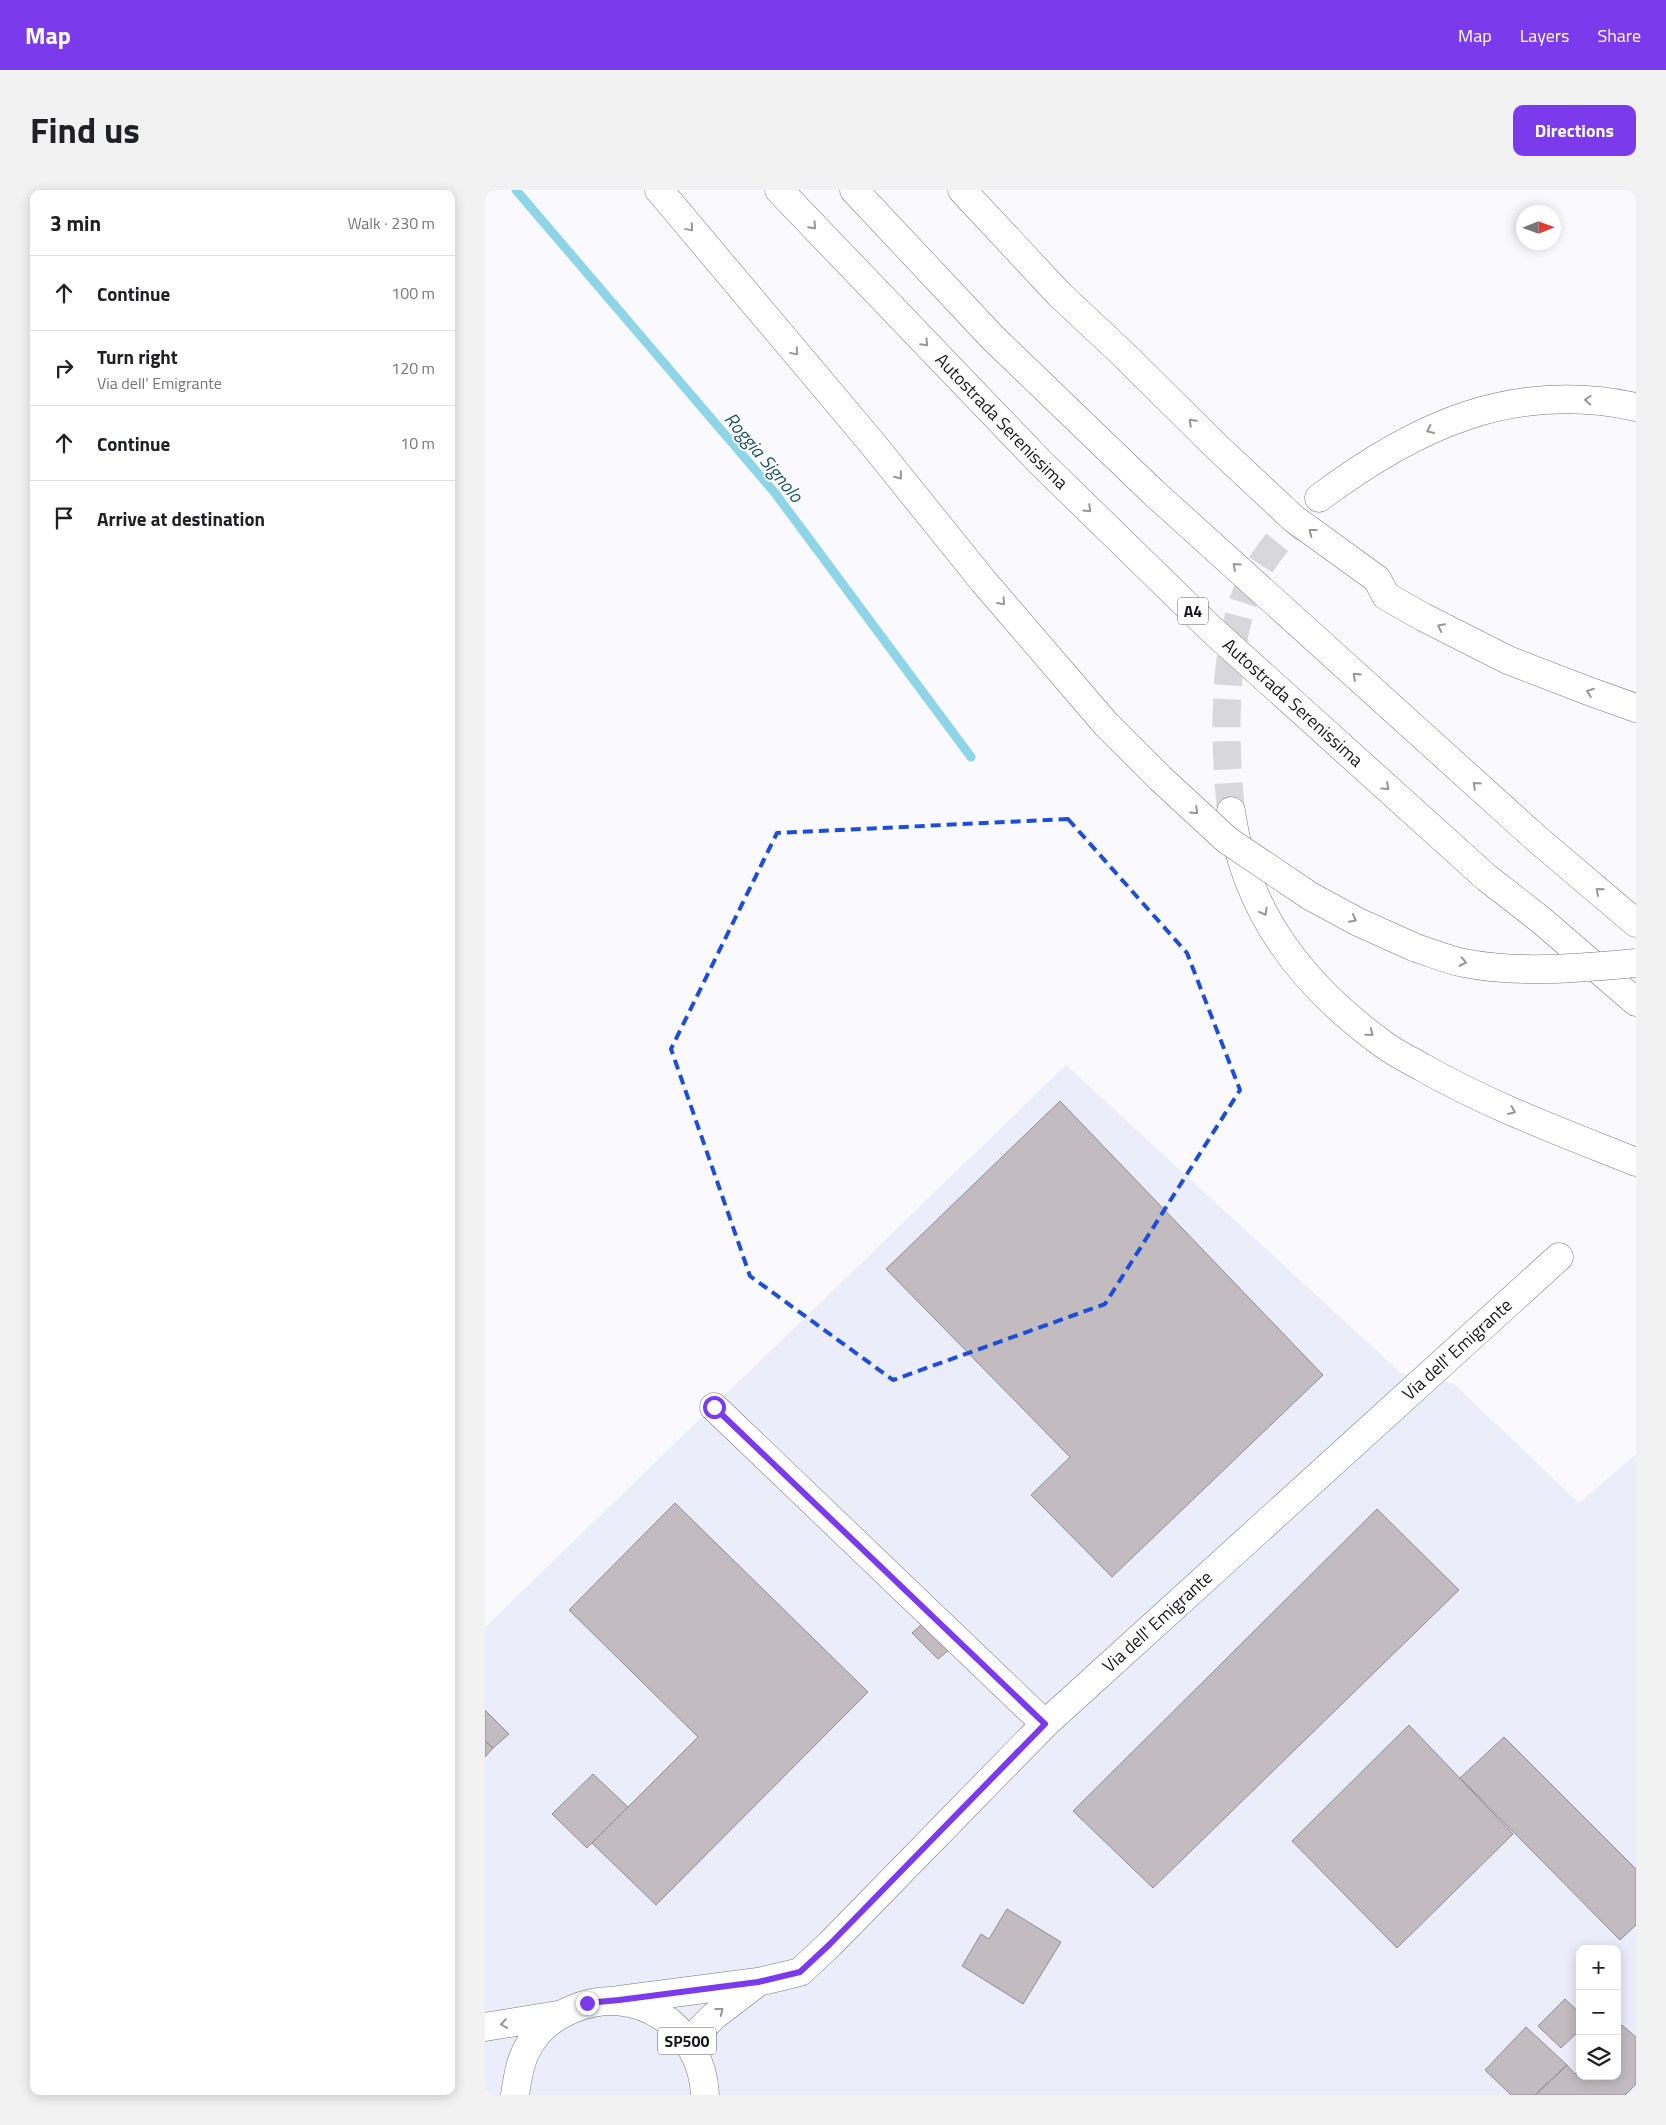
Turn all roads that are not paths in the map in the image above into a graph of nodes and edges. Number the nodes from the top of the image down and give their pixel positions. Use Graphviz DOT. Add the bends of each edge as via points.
graph roads {
  1 [pos="659,190"];
  2 [pos="779,190"];
  3 [pos="854,190"];
  4 [pos="962,190"];
  5 [pos="1636,406"];
  6 [pos="1319,498"];
  7 [pos="1636,708"];
  8 [pos="1231,811"];
  9 [pos="1636,923"];
  10 [pos="1636,963"];
  11 [pos="1636,1002"];
  12 [pos="1636,1162"];
  13 [pos="1559,1257"];
  14 [pos="714,1407"];
  15 [pos="1045,1724"];
  16 [pos="758,1982"];
  17 [pos="619,2000"];
  18 [pos="559,2015"];
  19 [pos="485,2027"];
  20 [pos="693,2049"];
  21 [pos="710,2091"];
  22 [pos="515,2095"];
  1 -- 10 [label="main road, one-way, bridge" via="1106,724 1227,840 1311,896 1358,922 1416,948 1463,963 1517,968"];
  2 -- 11 [label="main road, Autostrada Serenissima / A4, one-way" via="1039,461 1211,628 1487,878"];
  9 -- 3 [label="main road, one-way" via="1537,839 1153,492 993,338"];
  7 -- 4 [label="main road, one-way" via="1508,660 1386,596 1377,579 1294,519 1217,447 1059,294"];
  5 -- 6 [label="main road, one-way" via="1559,398 1475,412 1432,428 1395,448 1357,470"];
  8 -- 12 [label="main road, one-way" via="1243,868 1256,898 1279,941 1328,999 1384,1045 1455,1086"];
  13 -- 15 [label="main road, Via dell' Emigrante"];
  14 -- 15 [label="main road"];
  15 -- 16 [label="main road, Via dell' Emigrante" via="800,1972"];
  16 -- 17 [label="main road, Via dell' Emigrante"];
  20 -- 16 [label="main road, Via dell' Emigrante, one-way" via="701,2028"];
  17 -- 18 [label="main road, SP500" via="587,2003"];
  17 -- 20 [label="main road, SP500" via="642,2005 662,2016"];
  18 -- 19 [label="main road, SP500, one-way"];
  18 -- 22 [label="main road, SP500" via="534,2038 519,2066"];
  20 -- 21 [label="main road, SP500"];
}
